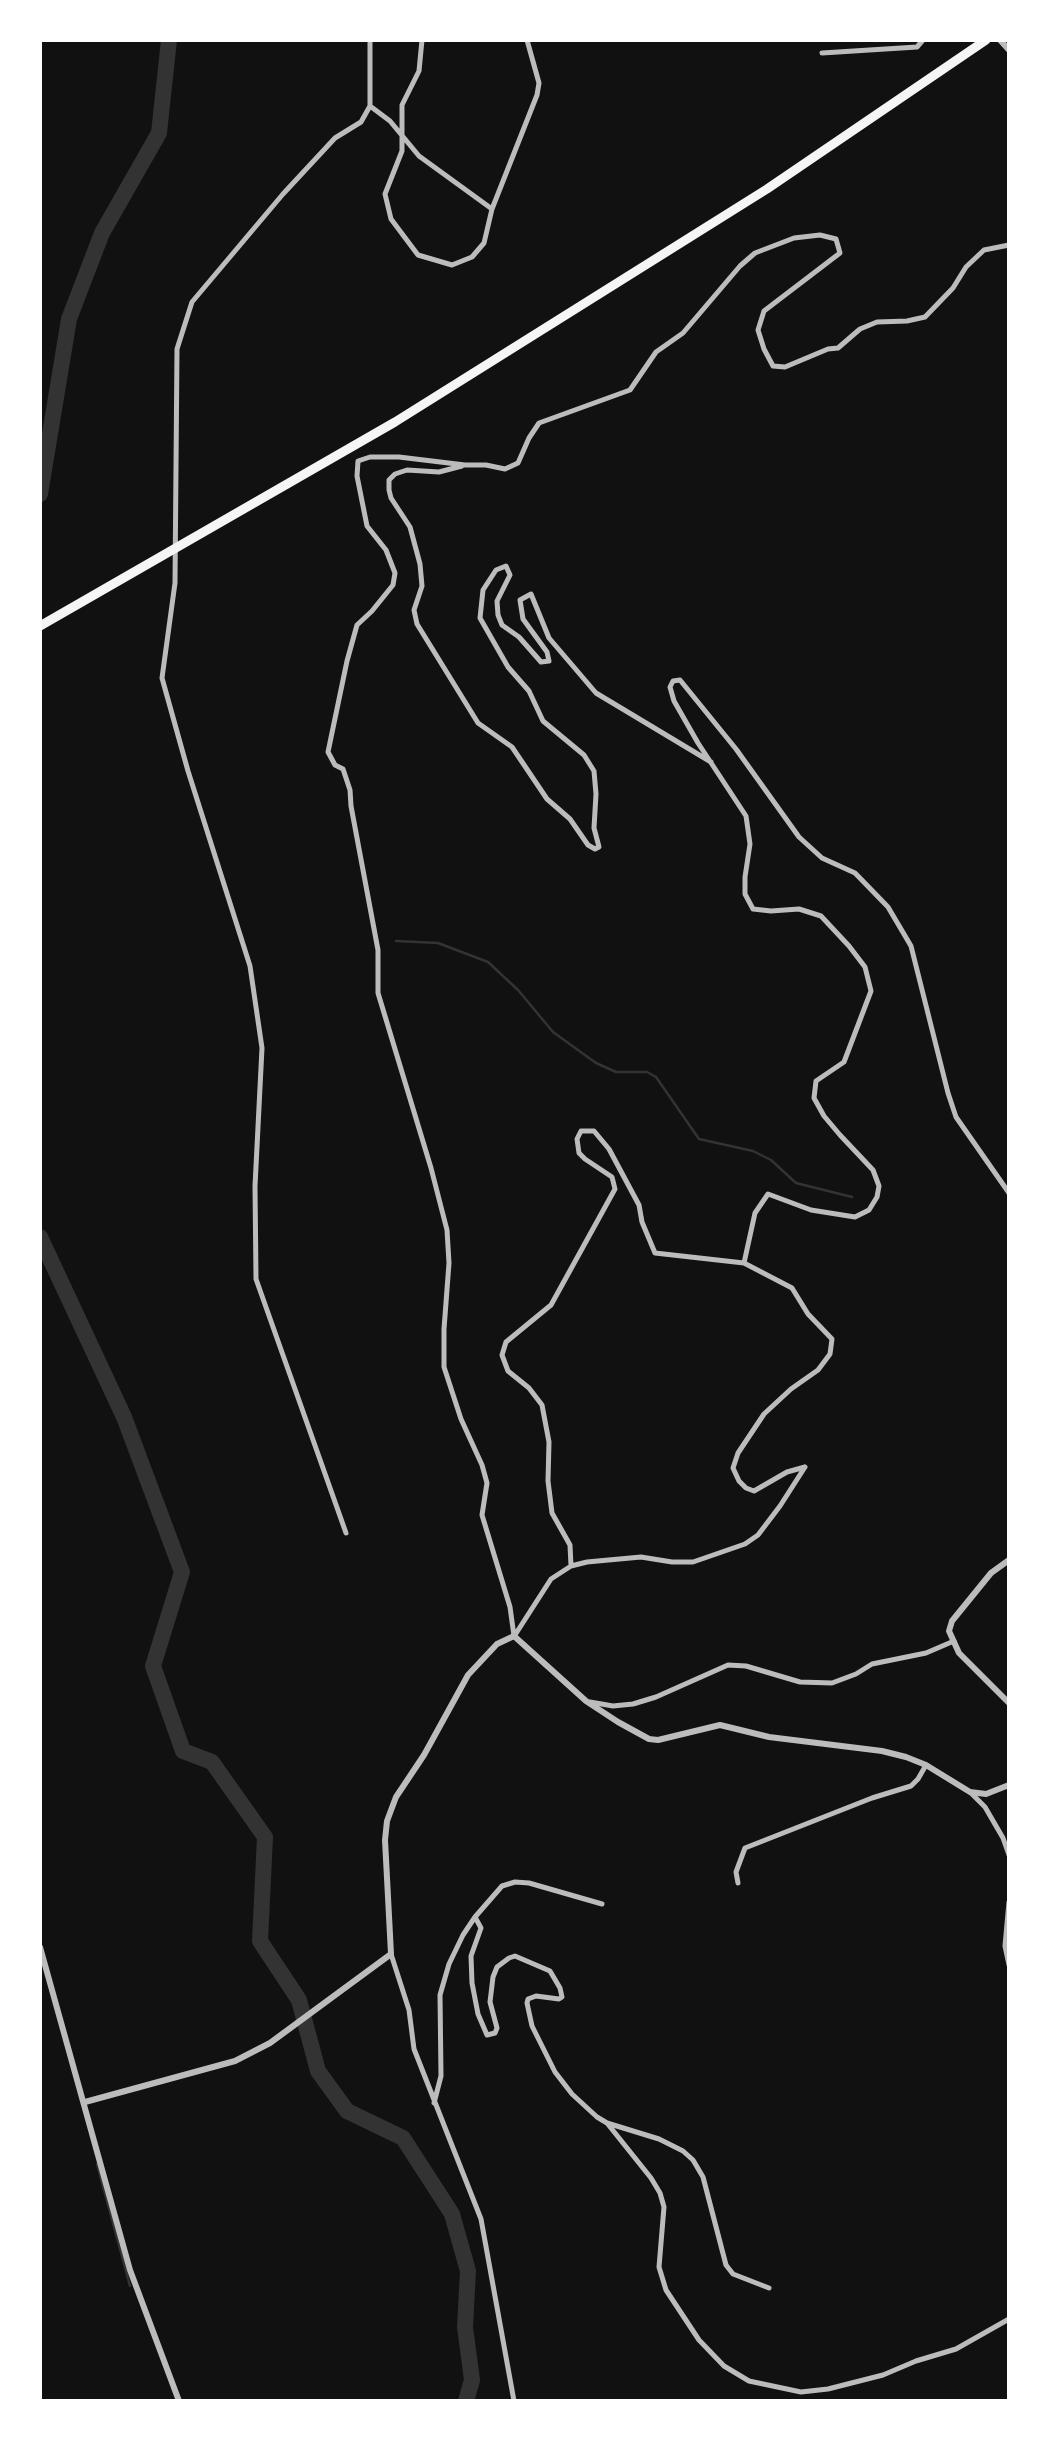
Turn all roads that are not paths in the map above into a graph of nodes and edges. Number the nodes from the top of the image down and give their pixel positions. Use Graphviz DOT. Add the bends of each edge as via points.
graph roads {
  1 [pos="370,40"];
  2 [pos="422,40"];
  3 [pos="527,40"];
  4 [pos="923,40"];
  5 [pos="986,40"];
  6 [pos="1000,40"];
  7 [pos="1009,50"];
  8 [pos="822,52"];
  9 [pos="370,106"];
  10 [pos="402,135"];
  11 [pos="492,209"];
  12 [pos="1009,245"];
  13 [pos="465,465"];
  14 [pos="40,626"];
  15 [pos="712,763"];
  16 [pos="1009,1192"];
  17 [pos="744,1263"];
  18 [pos="345,1533"];
  19 [pos="1009,1560"];
  20 [pos="571,1566"];
  21 [pos="514,1636"];
  22 [pos="954,1641"];
  23 [pos="586,1701"];
  24 [pos="1009,1703"];
  25 [pos="926,1765"];
  26 [pos="1009,1785"];
  27 [pos="970,1793"];
  28 [pos="1009,1855"];
  29 [pos="738,1883"];
  30 [pos="1009,1902"];
  31 [pos="603,1904"];
  32 [pos="475,1917"];
  33 [pos="40,1947"];
  34 [pos="391,1954"];
  35 [pos="1009,1965"];
  36 [pos="85,2102"];
  37 [pos="434,2103"];
  38 [pos="607,2123"];
  39 [pos="769,2288"];
  40 [pos="1009,2319"];
  41 [pos="180,2401"];
  42 [pos="514,2401"];
  1 -- 9 [label="street"];
  2 -- 10 [label="street" via="419,71 402,105"];
  3 -- 11 [label="street" via="539,83 537,95"];
  4 -- 8 [label="street" via="917,47"];
  5 -- 14 [label="highway" via="766,189 395,422"];
  6 -- 7 [label="street"];
  9 -- 10 [label="street"];
  9 -- 18 [label="street" via="361,122 335,138 283,194 192,302 177,349 175,583 163,678 250,966 261,1048 256,1279"];
  10 -- 11 [label="street" via="419,156"];
  10 -- 11 [label="street" via="402,151 385,194 391,219 418,255 452,265 472,257 484,243"];
  12 -- 13 [label="street" via="984,250 925,317 877,322 860,329 838,348 785,367 773,366 764,349 758,330 764,311 840,253 835,239 820,235 794,238 755,253 683,333 656,352 630,390 539,423 518,463 505,469"];
  13 -- 15 [label="street" via="439,472 407,470 389,480 389,490 410,527 420,564 416,624 478,723 512,747 547,799 570,819 590,847 599,847 594,828 594,771 584,755 543,721 480,618 483,590 496,570 506,566 510,575 496,601 502,625 519,636 541,662 549,661 523,619 520,600 531,594 549,638 596,693"];
  13 -- 21 [label="street" via="398,457 358,461 367,526 386,550 393,585 358,625 328,752 343,769 350,789 378,950 378,993 447,1230 444,1367 487,1483 482,1515"];
  15 -- 16 [label="street" via="674,701 673,681 680,680 799,837 822,858 855,873 888,907 911,946 956,1117"];
  15 -- 17 [label="street" via="747,816 750,844 745,894 753,908 799,909 821,916 865,967 871,991 844,1062 816,1081 814,1098 824,1116 873,1170 879,1186 877,1198 869,1210 855,1217 811,1210 768,1194 755,1213"];
  17 -- 20 [label="street" via="792,1288 832,1339 830,1354 818,1370 764,1414 737,1453 733,1468 739,1481 754,1491 805,1467 758,1535 736,1548 693,1562 640,1557"];
  17 -- 20 [label="street" via="655,1253 639,1205 609,1149 594,1131 582,1131 577,1139 579,1153 612,1177 615,1189 551,1305 506,1342 502,1355 508,1371 542,1405 549,1442 552,1513 570,1545"];
  19 -- 22 [label="street" via="991,1573 952,1621"];
  20 -- 21 [label="street" via="551,1579"];
  21 -- 23 [label="street"];
  21 -- 34 [label="street" via="497,1644 468,1675 396,1797 385,1840"];
  22 -- 23 [label="street" via="926,1653 872,1664 832,1683 800,1682 728,1665 633,1704"];
  22 -- 24 [label="street" via="966,1660"];
  23 -- 25 [label="street" via="649,1739 720,1725 806,1743 882,1752"];
  25 -- 27 [label="street"];
  25 -- 29 [label="street" via="911,1786 745,1848 736,1872"];
  26 -- 27 [label="street" via="986,1794"];
  27 -- 28 [label="street" via="985,1807"];
  30 -- 35 [label="street" via="1005,1947"];
  31 -- 32 [label="street" via="515,1882 502,1886"];
  32 -- 37 [label="street" via="449,1964 440,1995 441,2076"];
  32 -- 38 [label="street" via="481,1928 471,1956 472,1983 487,2035 497,2028 489,2002 497,1967 515,1956 550,1971 562,1997 528,1999 532,2026 572,2094"];
  33 -- 36 [label="street"];
  34 -- 36 [label="street" via="270,2043 235,2061"];
  34 -- 37 [label="street" via="409,2010 414,2049"];
  36 -- 41 [label="street" via="130,2270"];
  37 -- 42 [label="street" via="481,2219"];
  38 -- 39 [label="street" via="659,2139 693,2160 703,2177 726,2265 733,2273"];
  38 -- 40 [label="street" via="660,2193 659,2267 666,2290 699,2340 724,2366 749,2381 801,2392 839,2386 956,2348"];
}
